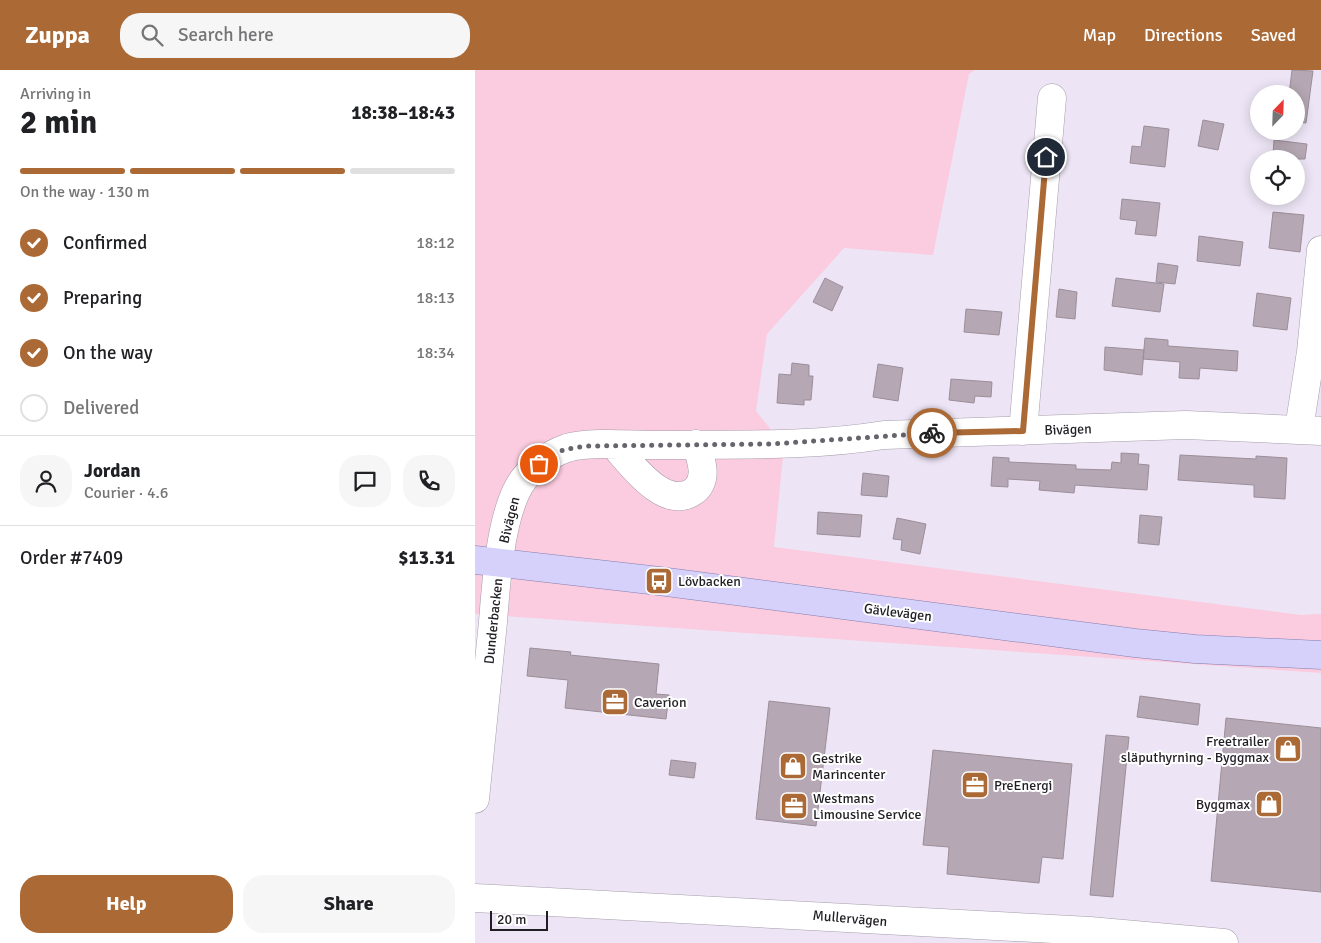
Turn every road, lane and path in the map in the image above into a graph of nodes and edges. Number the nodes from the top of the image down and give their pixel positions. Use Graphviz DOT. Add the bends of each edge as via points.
graph roads {
  1 [pos="1051,98"];
  2 [pos="1321,250"];
  3 [pos="1310,430"];
  4 [pos="1023,431"];
  5 [pos="697,444"];
  6 [pos="614,445"];
  7 [pos="487,561"];
  8 [pos="1321,655"];
  9 [pos="475,799"];
  10 [pos="475,898"];
  11 [pos="1224,943"];
  1 -- 4 [label="street"];
  2 -- 3 [label="street" via="1311,352"];
  3 -- 4 [label="street, Bivägen" via="1186,426"];
  4 -- 5 [label="street, Bivägen" via="884,435 849,441"];
  5 -- 6 [label="street, Bivägen"];
  5 -- 6 [label="street" via="703,467 702,478 698,488 678,497 648,482"];
  6 -- 7 [label="street, Bivägen" via="567,448 546,458 531,471 516,491"];
  7 -- 8 [label="main road, Gävlevägen" via="1135,643"];
  7 -- 9 [label="street, Dunderbacken"];
  10 -- 11 [label="street, Mullervägen" via="1090,931"];
}
